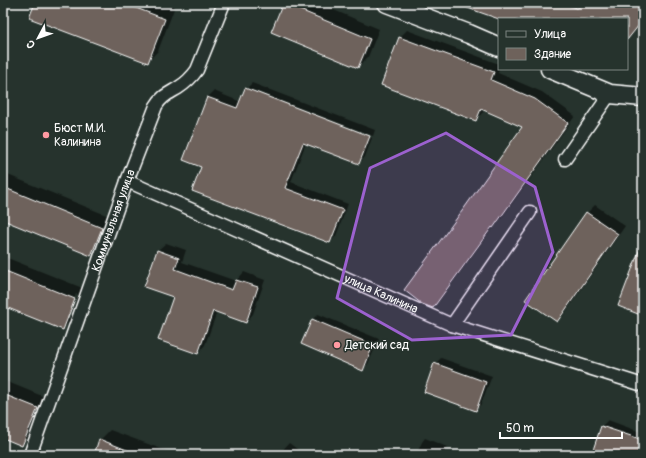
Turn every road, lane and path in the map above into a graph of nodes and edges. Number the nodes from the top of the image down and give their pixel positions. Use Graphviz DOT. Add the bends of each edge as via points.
graph roads {
  1 [pos="224,3"];
  2 [pos="387,3"];
  3 [pos="498,47"];
  4 [pos="552,70"];
  5 [pos="610,94"];
  6 [pos="643,97"];
  7 [pos="565,159"];
  8 [pos="127,181"];
  9 [pos="530,212"];
  10 [pos="452,325"];
  11 [pos="643,385"];
  12 [pos="30,455"];
  1 -- 8 [label="street, Коммунальная улица" via="197,70 192,77 160,99 156,106"];
  2 -- 3 [label="street"];
  4 -- 5 [label="street"];
  5 -- 6 [label="street"];
  5 -- 7 [label="street"];
  8 -- 10 [label="street, улица Калинина"];
  8 -- 12 [label="street, Коммунальная улица"];
  9 -- 10 [label="street"];
  10 -- 11 [label="street, улица Калинина"];
}
